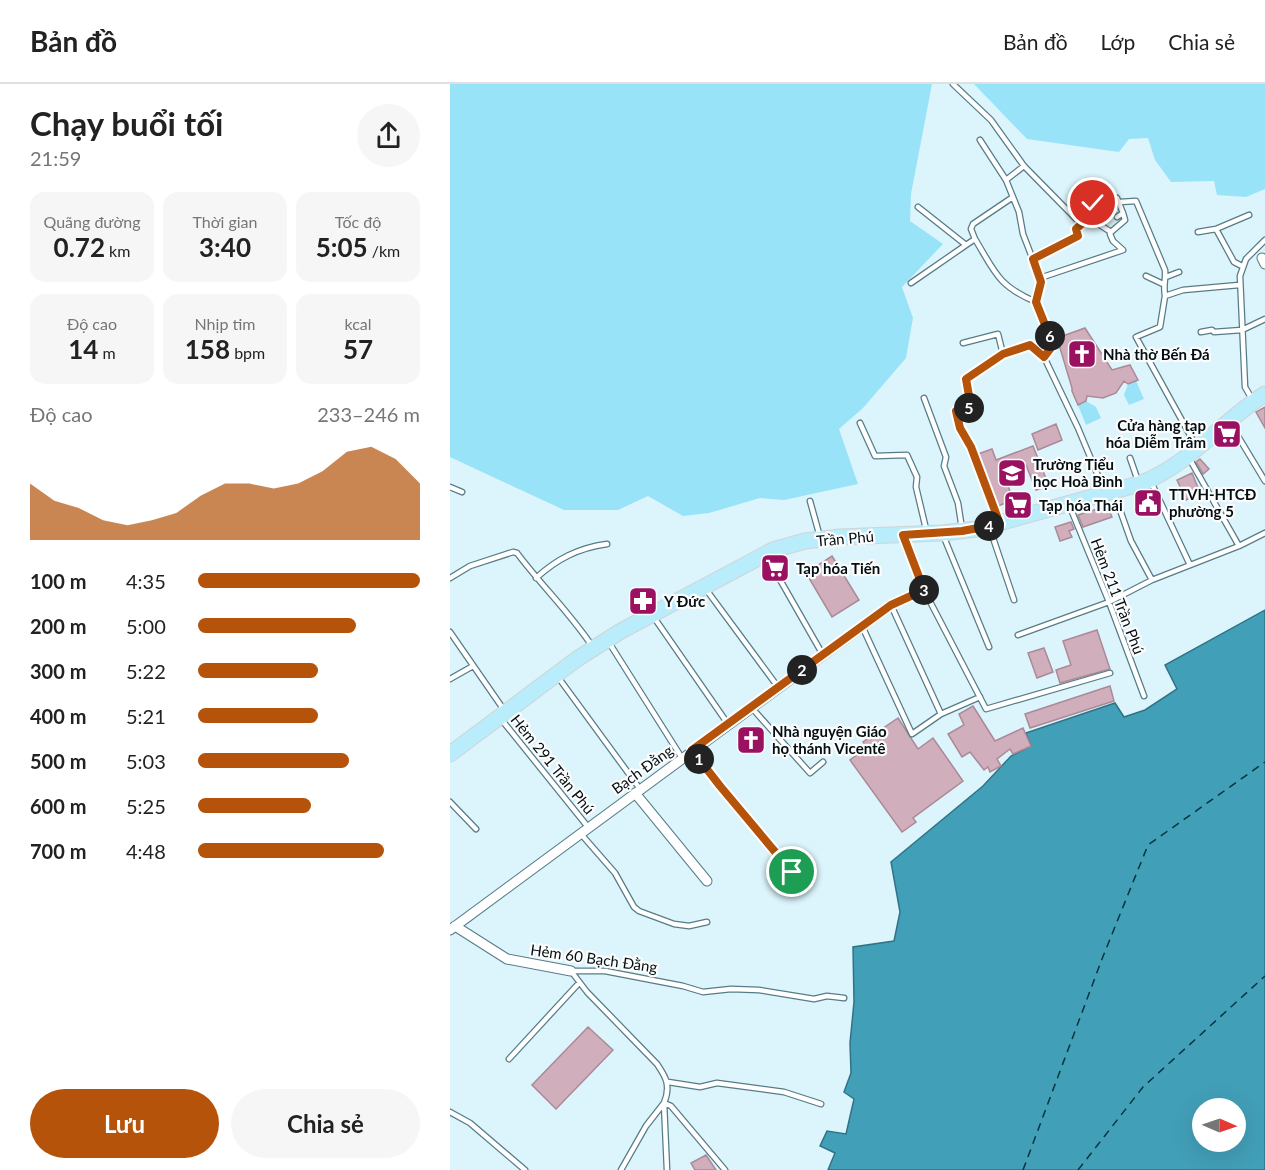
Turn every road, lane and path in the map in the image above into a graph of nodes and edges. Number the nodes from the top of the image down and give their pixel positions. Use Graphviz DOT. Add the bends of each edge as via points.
graph roads {
  1 [pos="953,84"];
  2 [pos="980,140"];
  3 [pos="1024,166"];
  4 [pos="1006,180"];
  5 [pos="1103,195"];
  6 [pos="1013,197"];
  7 [pos="1118,198"];
  8 [pos="918,207"];
  9 [pos="1096,211"];
  10 [pos="1123,213"];
  11 [pos="1249,215"];
  12 [pos="1117,217"];
  13 [pos="1089,218"];
  14 [pos="1081,224"];
  15 [pos="1216,229"];
  16 [pos="1111,232"];
  17 [pos="1198,232"];
  18 [pos="975,239"];
  19 [pos="1265,240"];
  20 [pos="966,245"];
  21 [pos="1033,259"];
  22 [pos="1242,266"];
  23 [pos="1179,272"];
  24 [pos="1146,276"];
  25 [pos="1166,277"];
  26 [pos="1040,278"];
  27 [pos="911,283"];
  28 [pos="1162,284"];
  29 [pos="1239,285"];
  30 [pos="1164,296"];
  31 [pos="1036,302"];
  32 [pos="1265,319"];
  33 [pos="1242,330"];
  34 [pos="1201,332"];
  35 [pos="963,343"];
  36 [pos="1003,354"];
  37 [pos="1044,357"];
  38 [pos="924,398"];
  39 [pos="1259,398"];
  40 [pos="1229,421"];
  41 [pos="860,423"];
  42 [pos="1193,452"];
  43 [pos="1130,458"];
  44 [pos="1265,481"];
  45 [pos="1145,482"];
  46 [pos="450,487"];
  47 [pos="462,492"];
  48 [pos="1109,492"];
  49 [pos="810,501"];
  50 [pos="1068,505"];
  51 [pos="994,525"];
  52 [pos="962,531"];
  53 [pos="934,532"];
  54 [pos="1265,533"];
  55 [pos="903,535"];
  56 [pos="820,539"];
  57 [pos="607,544"];
  58 [pos="1239,546"];
  59 [pos="765,554"];
  60 [pos="1190,565"];
  61 [pos="450,578"];
  62 [pos="536,578"];
  63 [pos="1152,580"];
  64 [pos="704,586"];
  65 [pos="924,590"];
  66 [pos="1014,600"];
  67 [pos="1109,602"];
  68 [pos="891,605"];
  69 [pos="652,614"];
  70 [pos="862,626"];
  71 [pos="450,632"];
  72 [pos="1018,635"];
  73 [pos="607,640"];
  74 [pos="989,647"];
  75 [pos="594,648"];
  76 [pos="823,655"];
  77 [pos="473,666"];
  78 [pos="556,674"];
  79 [pos="1110,674"];
  80 [pos="450,679"];
  81 [pos="778,687"];
  82 [pos="1144,696"];
  83 [pos="980,697"];
  84 [pos="751,707"];
  85 [pos="942,714"];
  86 [pos="502,715"];
  87 [pos="728,724"];
  88 [pos="692,750"];
  89 [pos="450,754"];
  90 [pos="682,758"];
  91 [pos="823,762"];
  92 [pos="637,791"];
  93 [pos="450,802"];
  94 [pos="588,827"];
  95 [pos="476,829"];
  96 [pos="580,833"];
  97 [pos="707,881"];
  98 [pos="804,889"];
  99 [pos="707,922"];
  100 [pos="452,926"];
  101 [pos="571,971"];
  102 [pos="579,983"];
  103 [pos="843,998"];
  104 [pos="509,1059"];
  105 [pos="668,1082"];
  106 [pos="664,1102"];
  107 [pos="821,1104"];
  108 [pos="450,1112"];
  109 [pos="525,1170"];
  110 [pos="621,1170"];
  111 [pos="667,1170"];
  112 [pos="725,1170"];
  1 -- 3 [label="lane" via="991,120"];
  2 -- 4 [label="lane"];
  3 -- 4 [label="lane"];
  3 -- 14 [label="lane"];
  4 -- 6 [label="lane"];
  5 -- 9 [label="lane" via="1090,206"];
  6 -- 18 [label="lane" via="973,224"];
  6 -- 21 [label="lane"];
  7 -- 25 [label="lane" via="1120,204 1136,201"];
  8 -- 20 [label="lane"];
  9 -- 10 [label="lane" via="1117,198"];
  9 -- 13 [label="lane"];
  10 -- 12 [label="lane"];
  10 -- 16 [label="lane" via="1125,220"];
  11 -- 15 [label="lane"];
  13 -- 14 [label="lane"];
  13 -- 16 [label="lane"];
  14 -- 21 [label="lane" via="1076,229 1078,236"];
  15 -- 17 [label="lane"];
  15 -- 22 [label="lane" via="1234,262"];
  16 -- 26 [label="lane" via="1113,241 1123,250"];
  18 -- 20 [label="lane"];
  18 -- 31 [label="lane" via="1006,286"];
  19 -- 22 [label="lane"];
  20 -- 27 [label="lane"];
  21 -- 26 [label="lane"];
  22 -- 29 [label="lane"];
  23 -- 25 [label="lane"];
  24 -- 28 [label="lane"];
  25 -- 28 [label="lane"];
  26 -- 31 [label="lane"];
  28 -- 30 [label="lane"];
  29 -- 30 [label="lane"];
  29 -- 33 [label="lane"];
  30 -- 42 [label="lane" via="1160,327 1136,337"];
  31 -- 37 [label="lane" via="1053,345"];
  32 -- 33 [label="lane"];
  33 -- 34 [label="lane"];
  33 -- 39 [label="lane" via="1245,387"];
  35 -- 36 [label="lane" via="998,334"];
  36 -- 37 [label="lane" via="1030,345"];
  36 -- 51 [label="lane" via="966,379 971,407 956,411"];
  37 -- 48 [label="lane"];
  38 -- 52 [label="lane" via="946,457 944,466 958,503"];
  39 -- 40 [label="main road, Trần Phú"];
  40 -- 42 [label="main road, Trần Phú"];
  40 -- 44 [label="lane"];
  41 -- 53 [label="lane" via="875,456 907,455"];
  42 -- 45 [label="main road, Trần Phú"];
  42 -- 58 [label="lane"];
  43 -- 45 [label="lane"];
  45 -- 48 [label="main road, Trần Phú"];
  45 -- 60 [label="lane"];
  46 -- 47 [label="lane"];
  48 -- 50 [label="main road, Trần Phú"];
  48 -- 63 [label="lane"];
  49 -- 56 [label="lane"];
  50 -- 51 [label="main road, Trần Phú"];
  50 -- 67 [label="lane, Hẻm 211 Trần Phú"];
  51 -- 52 [label="main road, Trần Phú"];
  51 -- 66 [label="lane"];
  52 -- 53 [label="main road, Trần Phú"];
  53 -- 55 [label="main road, Trần Phú"];
  53 -- 74 [label="lane"];
  54 -- 58 [label="lane"];
  55 -- 56 [label="main road, Trần Phú"];
  55 -- 65 [label="street"];
  56 -- 59 [label="main road, Trần Phú"];
  57 -- 62 [label="lane" via="568,554"];
  58 -- 60 [label="lane"];
  59 -- 64 [label="main road, Trần Phú"];
  59 -- 76 [label="lane"];
  60 -- 63 [label="lane"];
  61 -- 62 [label="lane" via="470,566 513,552"];
  62 -- 75 [label="lane"];
  63 -- 67 [label="lane"];
  64 -- 69 [label="main road, Trần Phú"];
  64 -- 81 [label="lane"];
  65 -- 68 [label="street, Bạch Đằng"];
  65 -- 83 [label="lane"];
  67 -- 72 [label="lane"];
  67 -- 82 [label="lane, Hẻm 211 Trần Phú"];
  68 -- 70 [label="street, Bạch Đằng"];
  68 -- 85 [label="lane"];
  69 -- 73 [label="main road, Trần Phú"];
  69 -- 87 [label="lane"];
  70 -- 76 [label="street, Bạch Đằng"];
  70 -- 85 [label="lane" via="912,734"];
  71 -- 77 [label="lane, Hẻm 291 Trần Phú"];
  73 -- 75 [label="main road, Trần Phú"];
  73 -- 90 [label="lane"];
  75 -- 78 [label="main road, Trần Phú"];
  76 -- 81 [label="street, Bạch Đằng"];
  77 -- 80 [label="lane"];
  77 -- 86 [label="lane, Hẻm 291 Trần Phú"];
  78 -- 86 [label="main road, Trần Phú"];
  78 -- 92 [label="lane"];
  79 -- 83 [label="lane" via="986,709"];
  81 -- 84 [label="street, Bạch Đằng"];
  83 -- 85 [label="lane"];
  84 -- 87 [label="street, Bạch Đằng"];
  84 -- 91 [label="lane" via="810,773"];
  86 -- 89 [label="main road, Trần Phú"];
  86 -- 94 [label="lane, Hẻm 291 Trần Phú"];
  87 -- 88 [label="street, Bạch Đằng"];
  88 -- 90 [label="street, Bạch Đằng"];
  88 -- 98 [label="lane"];
  90 -- 92 [label="street, Bạch Đằng"];
  92 -- 94 [label="street, Bạch Đằng"];
  92 -- 97 [label="street"];
  93 -- 95 [label="lane"];
  94 -- 96 [label="street, Bạch Đằng"];
  96 -- 99 [label="lane" via="615,873 639,911 674,924"];
  96 -- 100 [label="street, Bạch Đằng"];
  100 -- 101 [label="street, Hẻm 60 Bạch Đằng" via="507,959"];
  101 -- 102 [label="lane"];
  101 -- 103 [label="lane, Hẻm 60 Bạch Đằng" via="605,971 703,992 759,990 814,999"];
  102 -- 104 [label="lane"];
  102 -- 105 [label="lane" via="657,1064"];
  105 -- 106 [label="lane"];
  105 -- 107 [label="lane" via="700,1087 717,1083 784,1092"];
  106 -- 110 [label="lane"];
  106 -- 111 [label="lane"];
  106 -- 112 [label="lane"];
  108 -- 109 [label="lane" via="470,1123"];
}
